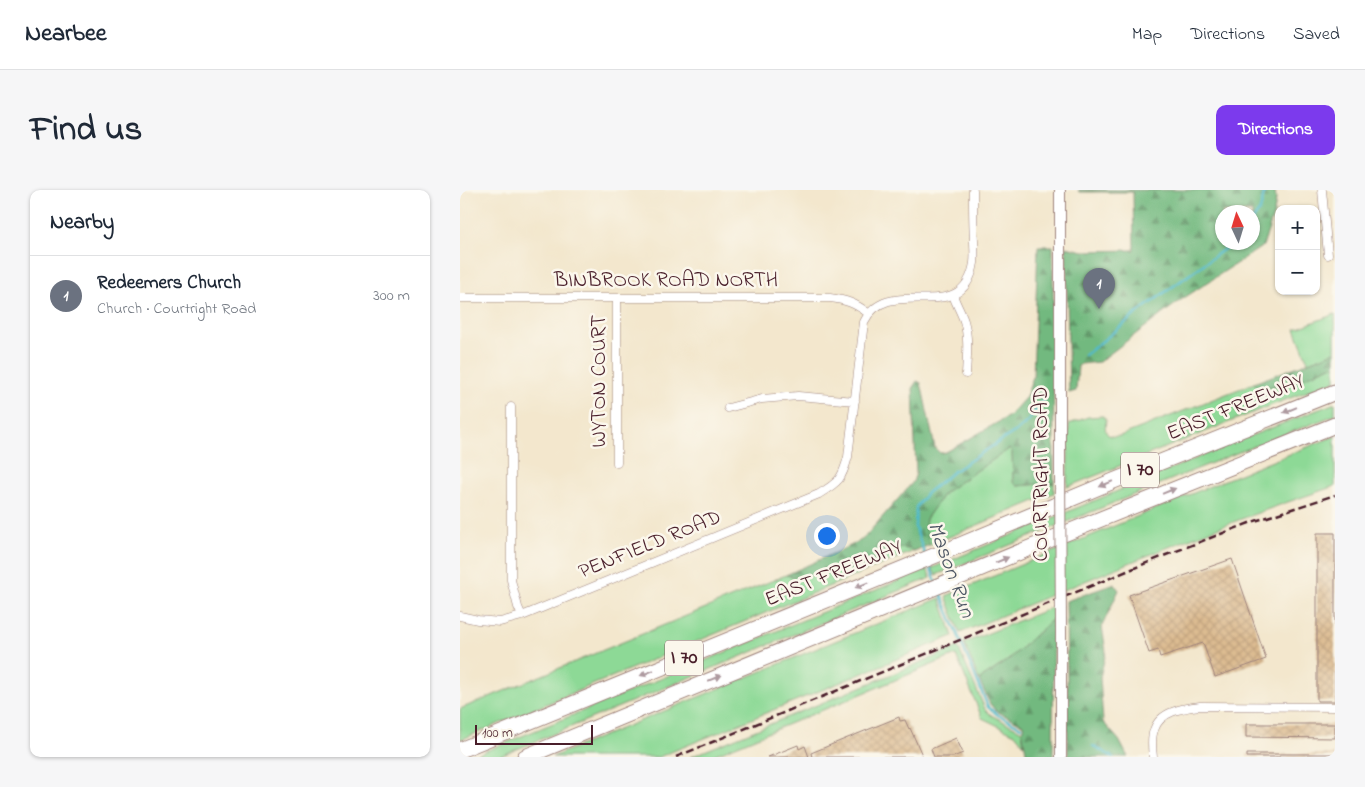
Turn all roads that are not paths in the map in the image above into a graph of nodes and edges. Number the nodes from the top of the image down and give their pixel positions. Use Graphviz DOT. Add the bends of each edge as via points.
graph roads {
  1 [pos="973,190"];
  2 [pos="1060,190"];
  3 [pos="1322,190"];
  4 [pos="1328,255"];
  5 [pos="953,295"];
  6 [pos="460,298"];
  7 [pos="617,298"];
  8 [pos="868,313"];
  9 [pos="966,374"];
  10 [pos="1335,392"];
  11 [pos="855,401"];
  12 [pos="511,407"];
  13 [pos="728,408"];
  14 [pos="1335,425"];
  15 [pos="617,463"];
  16 [pos="460,616"];
  17 [pos="522,616"];
  18 [pos="1335,707"];
  19 [pos="460,750"];
  20 [pos="525,757"];
  21 [pos="1061,757"];
  22 [pos="1153,757"];
  1 -- 5 [label="street" via="974,263 967,282"];
  2 -- 21 [label="street, COURTRIGHT ROAD, bridge"];
  3 -- 4 [label="street"];
  5 -- 8 [label="street" via="936,299 896,298 881,303"];
  5 -- 9 [label="street" via="967,335"];
  6 -- 7 [label="street, BINBROOK ROAD NORTH"];
  7 -- 8 [label="street, BINBROOK ROAD NORTH" via="830,298 846,300"];
  7 -- 15 [label="street, WYTON COURT"];
  8 -- 11 [label="street" via="864,322"];
  10 -- 19 [label="highway, EAST FREEWAY / I 70, one-way"];
  11 -- 13 [label="street" via="798,396 762,398"];
  11 -- 17 [label="street, PENFIELD ROAD" via="848,456 843,473 833,486"];
  12 -- 17 [label="street" via="511,580"];
  20 -- 14 [label="highway, I 70, one-way"];
  16 -- 17 [label="street, PENFIELD ROAD" via="500,622"];
  18 -- 22 [label="street" via="1188,707 1162,717 1157,723"];
}
